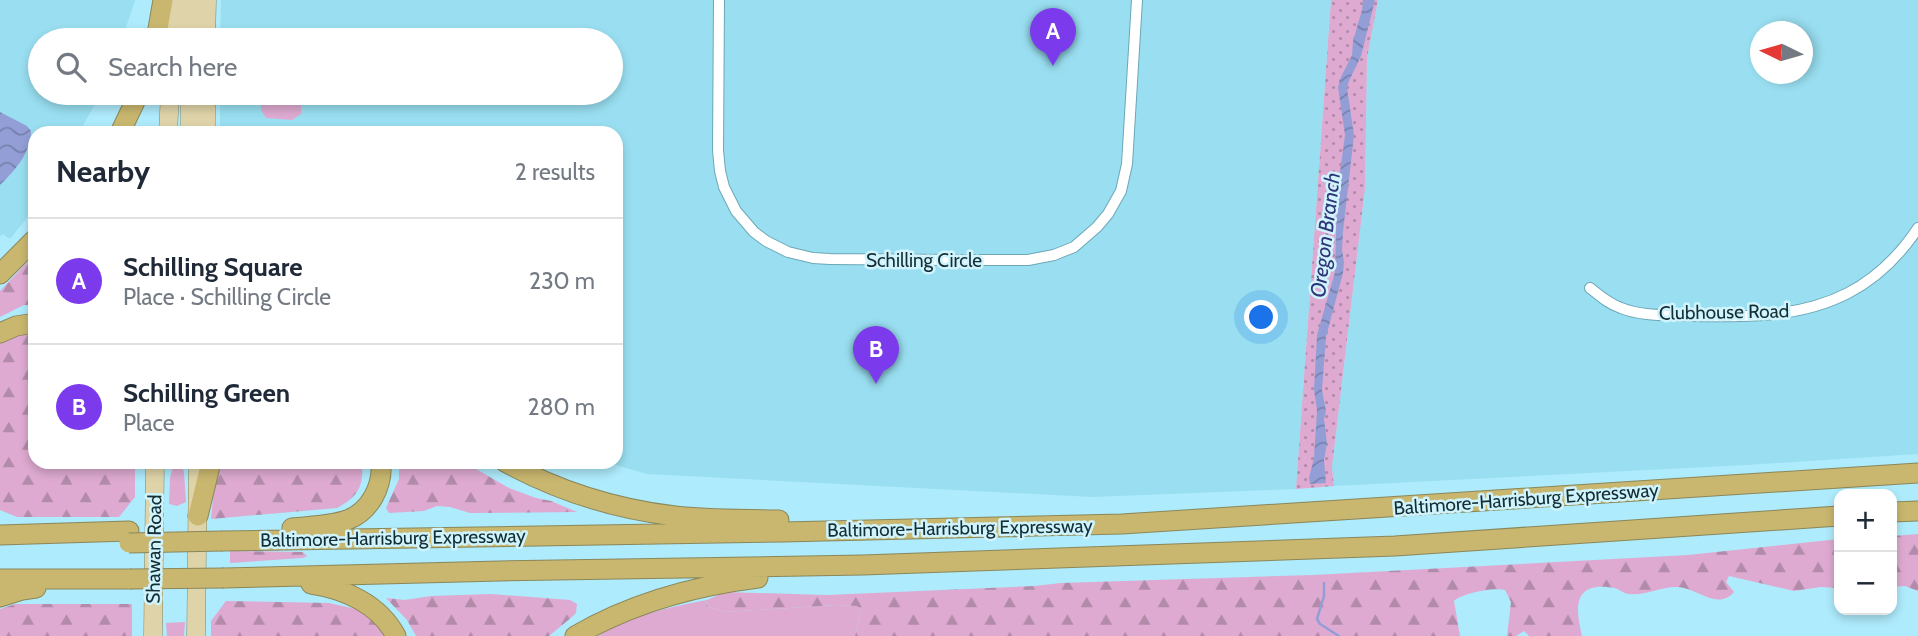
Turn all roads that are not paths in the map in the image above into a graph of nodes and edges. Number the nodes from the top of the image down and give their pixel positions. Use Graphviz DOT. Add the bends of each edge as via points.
graph roads {
  1 [pos="163,0"];
  2 [pos="174,0"];
  3 [pos="191,0"];
  4 [pos="207,0"];
  5 [pos="719,0"];
  6 [pos="1137,0"];
  7 [pos="158,28"];
  8 [pos="173,28"];
  9 [pos="190,28"];
  10 [pos="206,28"];
  11 [pos="133,105"];
  12 [pos="169,105"];
  13 [pos="190,105"];
  14 [pos="206,105"];
  15 [pos="123,126"];
  16 [pos="168,126"];
  17 [pos="190,126"];
  18 [pos="206,126"];
  19 [pos="1918,228"];
  20 [pos="28,246"];
  21 [pos="0,274"];
  22 [pos="1590,288"];
  23 [pos="28,324"];
  24 [pos="0,333"];
  25 [pos="155,469"];
  26 [pos="198,469"];
  27 [pos="209,469"];
  28 [pos="380,469"];
  29 [pos="520,469"];
  30 [pos="1918,473"];
  31 [pos="1918,511"];
  32 [pos="1897,512"];
  33 [pos="1290,514"];
  34 [pos="198,516"];
  35 [pos="1834,516"];
  36 [pos="0,520"];
  37 [pos="783,520"];
  38 [pos="282,530"];
  39 [pos="69,532"];
  40 [pos="0,535"];
  41 [pos="223,535"];
  42 [pos="129,537"];
  43 [pos="0,544"];
  44 [pos="863,565"];
  45 [pos="254,577"];
  46 [pos="0,579"];
  47 [pos="111,579"];
  48 [pos="0,597"];
  49 [pos="153,636"];
  50 [pos="196,636"];
  51 [pos="396,636"];
  52 [pos="575,636"];
  1 -- 7 [label="highway"];
  2 -- 8 [label="main road"];
  3 -- 9 [label="main road"];
  4 -- 10 [label="main road"];
  5 -- 6 [label="street, Schilling Circle" via="720,171 730,200 754,232 800,256 942,260 1028,260 1054,255 1085,239 1108,214 1121,191 1127,164"];
  11 -- 15 [label="highway"];
  12 -- 16 [label="main road"];
  13 -- 17 [label="main road"];
  14 -- 18 [label="main road"];
  19 -- 22 [label="street, Clubhouse Road" via="1894,260 1869,280 1832,301 1802,310 1738,316 1652,314 1623,309"];
  20 -- 21 [label="highway"];
  23 -- 24 [label="highway"];
  25 -- 49 [label="main road, Shawan Road"];
  26 -- 34 [label="main road"];
  27 -- 34 [label="highway"];
  28 -- 38 [label="highway" via="374,496 357,515"];
  29 -- 37 [label="highway" via="575,494 642,511"];
  30 -- 33 [label="highway, Baltimore-Harrisburg Expressway"];
  31 -- 32 [label="highway"];
  33 -- 37 [label="highway"];
  33 -- 41 [label="highway, Baltimore-Harrisburg Expressway" via="1122,524 783,532"];
  34 -- 50 [label="main road"];
  35 -- 44 [label="highway, Baltimore-Harrisburg Expressway" via="1395,545"];
  36 -- 39 [label="highway"];
  37 -- 38 [label="highway"];
  38 -- 41 [label="highway"];
  39 -- 40 [label="highway"];
  39 -- 42 [label="highway"];
  41 -- 42 [label="highway, Baltimore-Harrisburg Expressway, bridge"];
  42 -- 43 [label="highway, Baltimore-Harrisburg Expressway"];
  44 -- 45 [label="highway, Baltimore-Harrisburg Expressway"];
  44 -- 52 [label="highway" via="678,592"];
  45 -- 47 [label="highway, Baltimore-Harrisburg Expressway, bridge"];
  45 -- 51 [label="highway" via="344,592 369,606"];
  46 -- 47 [label="highway, Baltimore-Harrisburg Expressway"];
  47 -- 48 [label="highway"];
}
